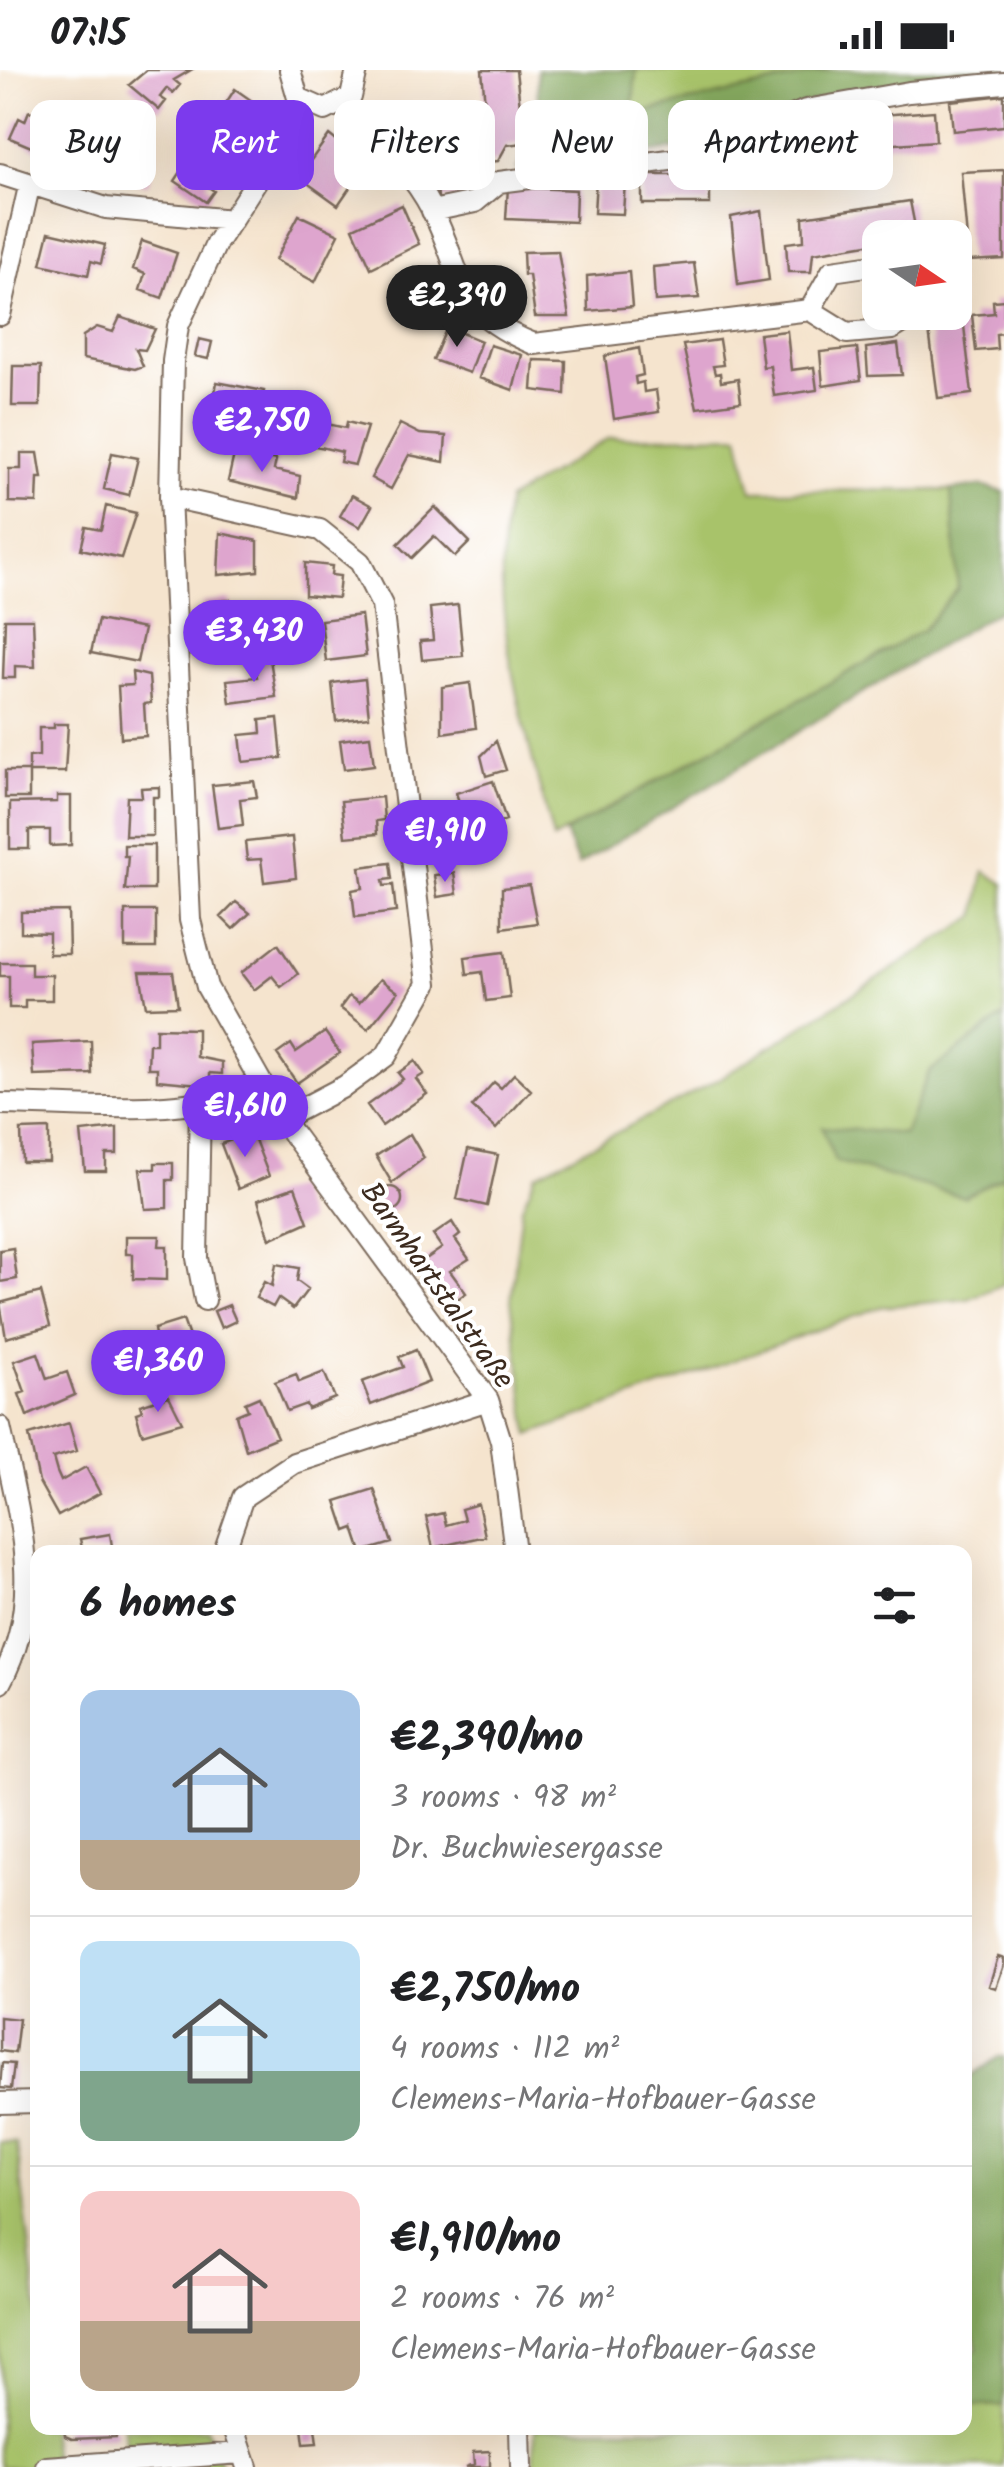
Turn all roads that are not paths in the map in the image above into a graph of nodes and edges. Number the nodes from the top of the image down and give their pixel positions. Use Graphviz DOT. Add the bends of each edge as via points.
graph roads {
  1 [pos="290,70"];
  2 [pos="357,70"];
  3 [pos="1004,83"];
  4 [pos="301,100"];
  5 [pos="347,100"];
  6 [pos="0,174"];
  7 [pos="29,186"];
  8 [pos="251,190"];
  9 [pos="419,190"];
  10 [pos="432,211"];
  11 [pos="232,220"];
  12 [pos="862,267"];
  13 [pos="810,310"];
  14 [pos="0,315"];
  15 [pos="881,330"];
  16 [pos="170,498"];
  17 [pos="260,1080"];
  18 [pos="0,1104"];
  19 [pos="200,1105"];
  20 [pos="282,1119"];
  21 [pos="206,1300"];
  22 [pos="488,1400"];
  23 [pos="0,1427"];
  24 [pos="226,1545"];
  25 [pos="514,1545"];
  26 [pos="0,1683"];
  27 [pos="30,2102"];
  28 [pos="0,2103"];
  29 [pos="236,2435"];
  30 [pos="520,2435"];
  31 [pos="244,2460"];
  32 [pos="47,2467"];
  33 [pos="521,2467"];
  1 -- 4 [label="street"];
  2 -- 5 [label="street"];
  3 -- 10 [label="street" via="806,110 719,149 499,182 475,202"];
  6 -- 7 [label="street"];
  7 -- 11 [label="street" via="106,208"];
  7 -- 14 [label="street"];
  8 -- 11 [label="street, Barmhartstalstraße"];
  9 -- 10 [label="street"];
  10 -- 13 [label="street" via="473,307 501,331 534,344"];
  11 -- 16 [label="street, Barmhartstalstraße" via="178,326"];
  12 -- 13 [label="street" via="832,272"];
  13 -- 15 [label="street" via="847,333"];
  16 -- 17 [label="street, Barmhartstalstraße" via="190,920 207,987"];
  16 -- 20 [label="street" via="320,530 360,562 382,604 427,984 386,1056"];
  17 -- 19 [label="street" via="238,1095"];
  17 -- 20 [label="street, Barmhartstalstraße"];
  18 -- 19 [label="street"];
  19 -- 21 [label="street" via="196,1258"];
  20 -- 22 [label="street, Barmhartstalstraße"];
  22 -- 24 [label="street" via="294,1463 243,1497"];
  22 -- 25 [label="street, Barmhartstalstraße" via="501,1441"];
  23 -- 26 [label="street" via="27,1553 16,1654"];
  27 -- 28 [label="street"];
  29 -- 31 [label="street"];
  30 -- 33 [label="street"];
  31 -- 32 [label="street"];
}
